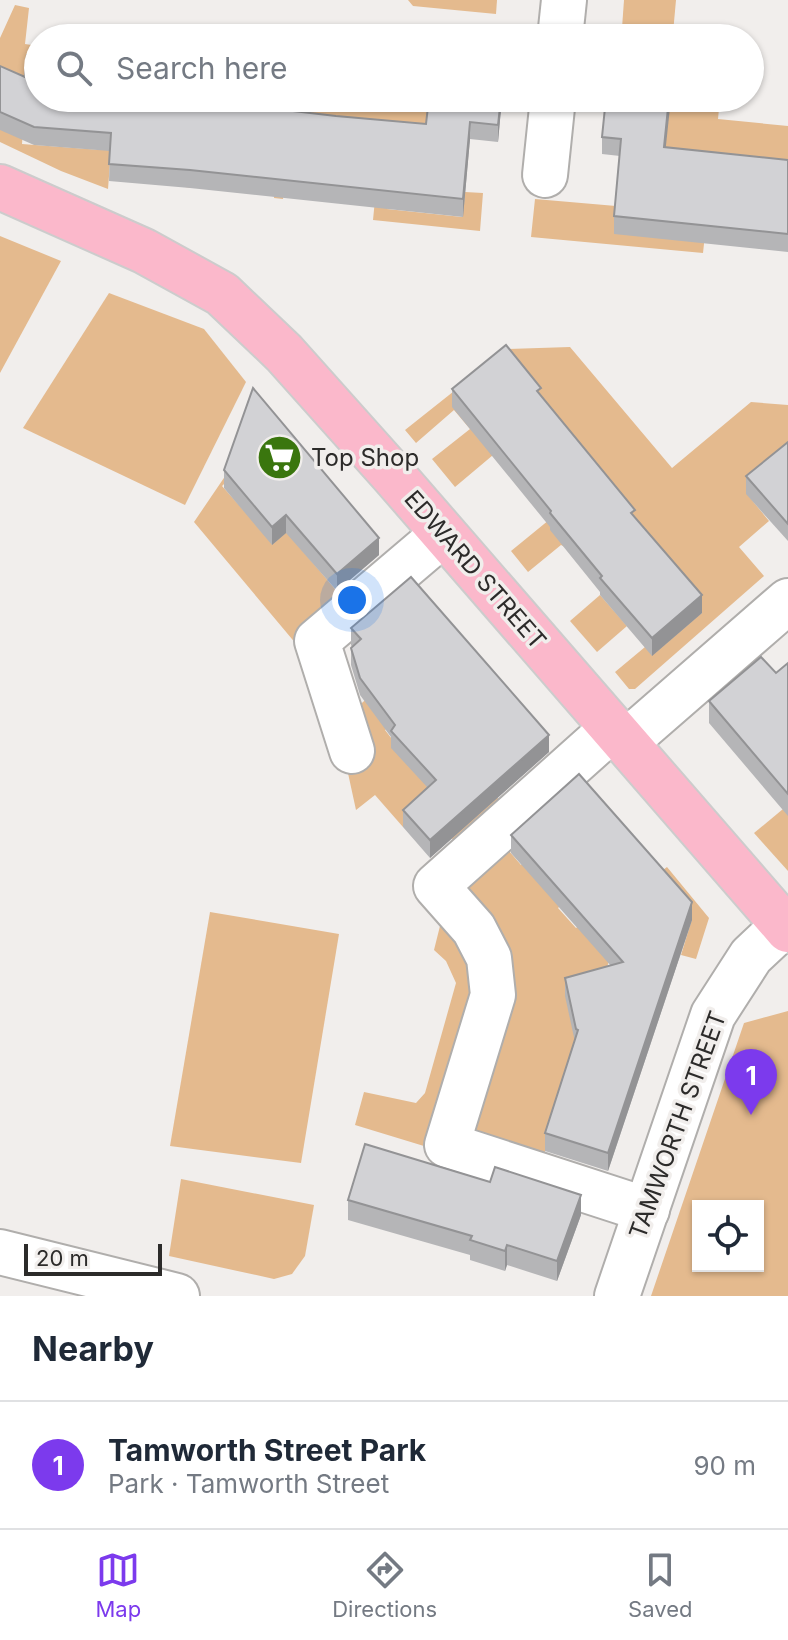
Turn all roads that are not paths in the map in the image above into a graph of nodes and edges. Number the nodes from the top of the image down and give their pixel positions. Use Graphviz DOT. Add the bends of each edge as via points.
graph roads {
  1 [pos="564,0"];
  2 [pos="561,24"];
  3 [pos="552,112"];
  4 [pos="545,175"];
  5 [pos="0,187"];
  6 [pos="443,534"];
  7 [pos="788,601"];
  8 [pos="619,735"];
  9 [pos="352,751"];
  10 [pos="786,928"];
  11 [pos="647,1210"];
  12 [pos="0,1252"];
  13 [pos="177,1296"];
  14 [pos="617,1296"];
  1 -- 2 [label="street"];
  3 -- 4 [label="street"];
  5 -- 6 [label="main road, EDWARD STREET" via="144,251 222,294 284,353"];
  6 -- 8 [label="main road, EDWARD STREET"];
  6 -- 9 [label="street" via="317,641"];
  7 -- 8 [label="street"];
  8 -- 10 [label="main road, EDWARD STREET"];
  8 -- 11 [label="street" via="436,886 474,929 489,958 493,995 447,1145"];
  10 -- 11 [label="street, TAMWORTH STREET" via="751,956 713,1015"];
  11 -- 14 [label="street, TAMWORTH STREET"];
  12 -- 13 [label="street"];
}
